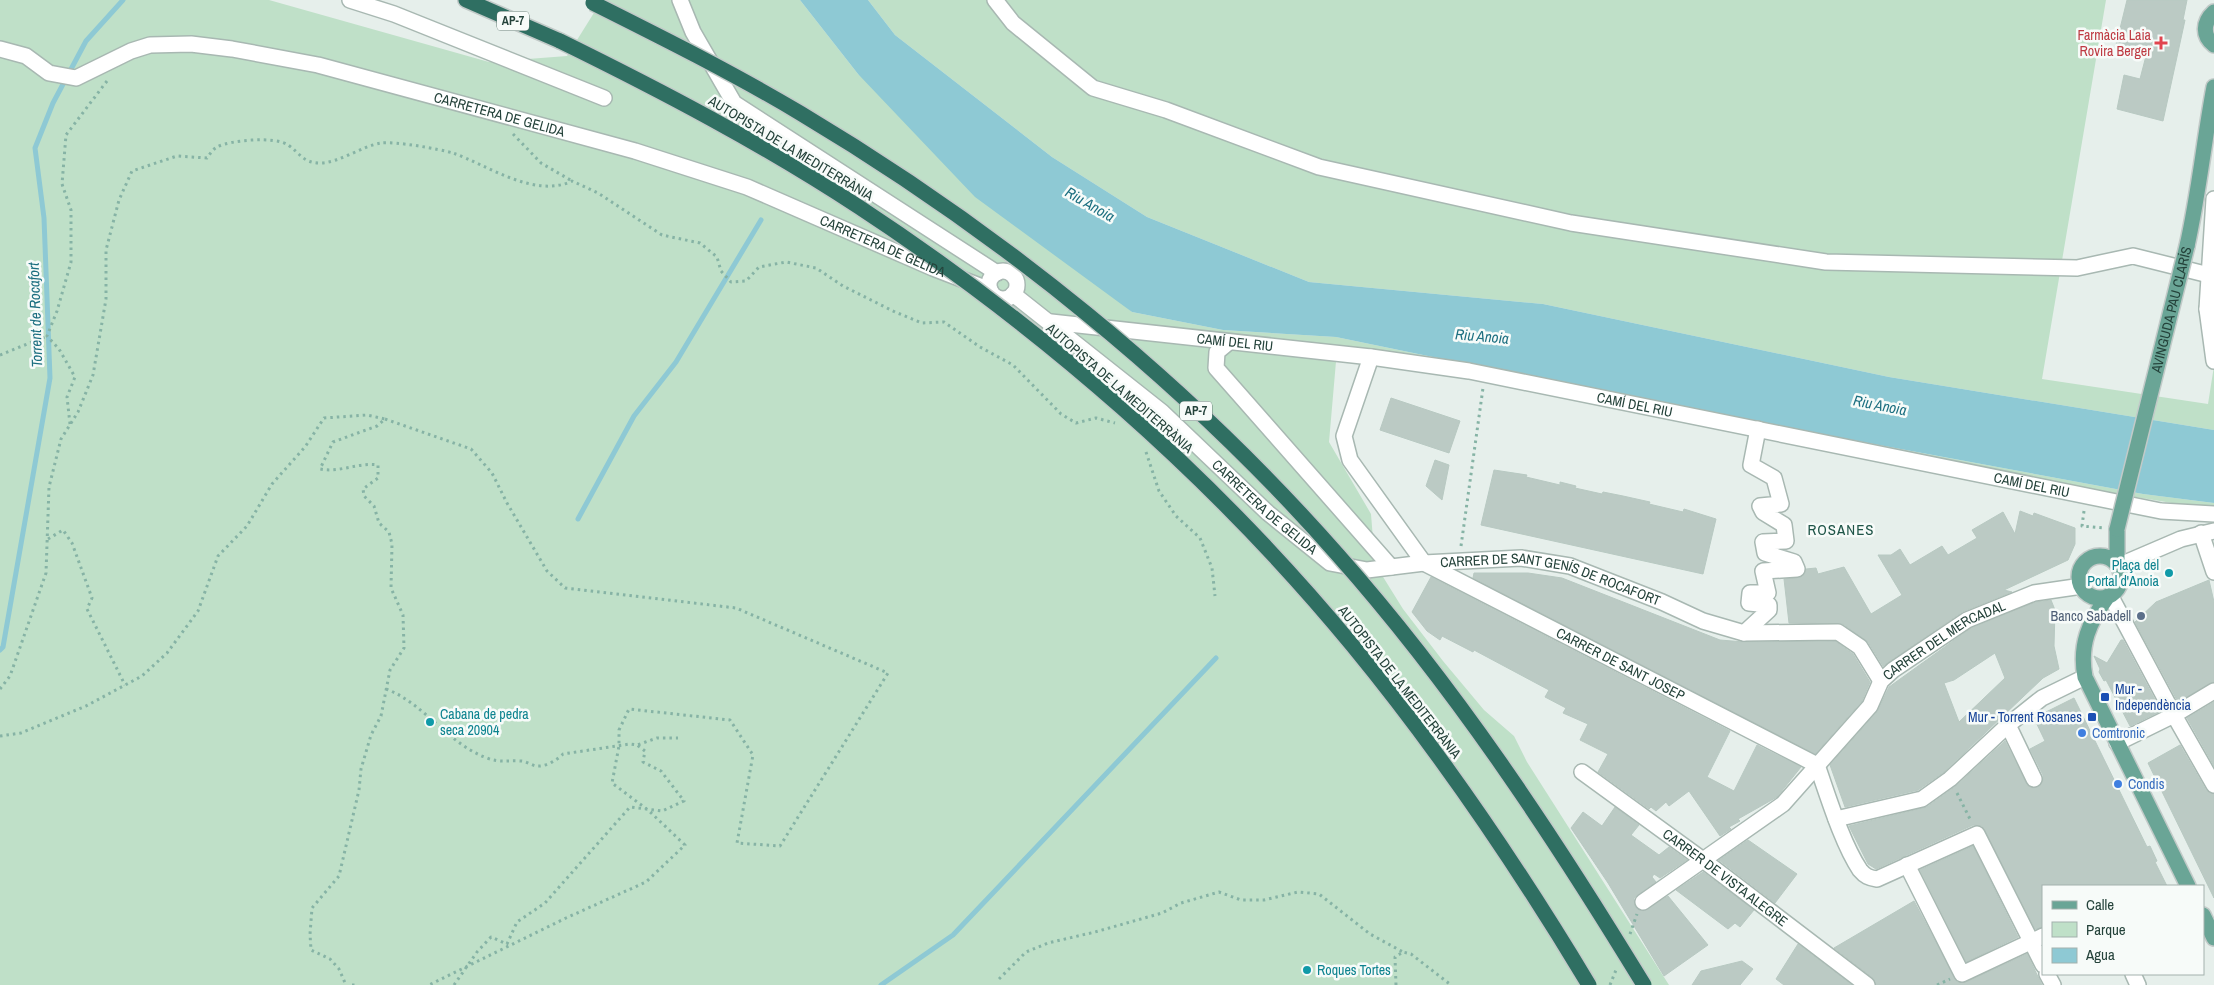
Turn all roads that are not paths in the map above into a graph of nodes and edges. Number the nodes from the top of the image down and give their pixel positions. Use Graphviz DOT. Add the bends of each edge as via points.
graph roads {
  1 [pos="350,0"];
  2 [pos="466,0"];
  3 [pos="680,0"];
  4 [pos="995,0"];
  5 [pos="589,2"];
  6 [pos="2214,12"];
  7 [pos="2214,45"];
  8 [pos="0,50"];
  9 [pos="2214,87"];
  10 [pos="604,98"];
  11 [pos="2214,199"];
  12 [pos="997,272"];
  13 [pos="2211,275"];
  14 [pos="990,290"];
  15 [pos="1013,294"];
  16 [pos="2210,305"];
  17 [pos="1051,322"];
  18 [pos="1229,342"];
  19 [pos="1371,357"];
  20 [pos="2214,361"];
  21 [pos="1758,429"];
  22 [pos="2214,514"];
  23 [pos="2117,529"];
  24 [pos="2207,532"];
  25 [pos="2100,557"];
  26 [pos="1424,563"];
  27 [pos="2117,565"];
  28 [pos="1391,567"];
  29 [pos="2214,572"];
  30 [pos="2084,589"];
  31 [pos="2109,596"];
  32 [pos="2090,623"];
  33 [pos="1744,633"];
  34 [pos="2085,677"];
  35 [pos="1881,681"];
  36 [pos="2214,691"];
  37 [pos="2174,715"];
  38 [pos="2008,725"];
  39 [pos="2117,743"];
  40 [pos="1817,765"];
  41 [pos="1582,772"];
  42 [pos="2034,779"];
  43 [pos="2214,785"];
  44 [pos="1836,818"];
  45 [pos="1703,860"];
  46 [pos="1906,865"];
  47 [pos="2188,885"];
  48 [pos="1643,902"];
  49 [pos="2204,918"];
  50 [pos="2037,938"];
  51 [pos="2214,938"];
  52 [pos="2042,960"];
  53 [pos="1590,985"];
  54 [pos="1644,985"];
  55 [pos="1867,985"];
  1 -- 10 [label="street" via="394,14"];
  2 -- 53 [label="highway, AUTOPISTA DE LA MEDITERRÀNIA / AP-7, bridge" via="560,41 715,120 858,206 995,303 1125,411 1249,530 1358,652 1474,804"];
  3 -- 12 [label="street" via="693,32 734,103"];
  4 -- 13 [label="street" via="1013,23 1093,88 1166,110 1329,169 1571,222 1826,262 2077,268 2133,256"];
  5 -- 54 [label="highway, AP-7, bridge" via="762,91 908,182 979,231 1078,308 1175,392 1237,450 1331,547 1414,647 1511,776"];
  6 -- 7 [label="main road" via="2208,18 2205,31"];
  8 -- 14 [label="street, CARRETERA DE GELIDA" via="26,56 49,73 76,78 150,45 191,44 318,64 513,116 747,187"];
  9 -- 23 [label="main road, AVINGUDA PAU CLARÍS, bridge" via="2195,210"];
  11 -- 13 [label="street"];
  12 -- 14 [label="street" via="990,280"];
  12 -- 15 [label="street" via="1006,271 1014,276 1017,285"];
  13 -- 16 [label="street"];
  14 -- 15 [label="street" via="1001,298"];
  15 -- 17 [label="street, CARRETERA DE GELIDA"];
  16 -- 20 [label="street"];
  17 -- 18 [label="street, CAMÍ DEL RIU"];
  17 -- 28 [label="street, CARRETERA DE GELIDA" via="1162,412 1268,513 1330,563 1367,570"];
  18 -- 19 [label="street, CAMÍ DEL RIU"];
  18 -- 28 [label="street" via="1217,352 1216,368"];
  19 -- 21 [label="street, CAMÍ DEL RIU" via="1485,374"];
  19 -- 26 [label="street, CARRER DE SANT GENÍS DE ROCAFORT" via="1344,436 1350,460"];
  21 -- 22 [label="street, CAMÍ DEL RIU" via="2161,511"];
  21 -- 33 [label="street" via="1751,465 1774,478 1781,504 1760,506 1762,512 1784,525 1786,540 1763,542 1765,553 1794,562 1797,569 1763,570 1768,593 1750,593 1749,602 1769,605 1769,610"];
  23 -- 25 [label="main road"];
  23 -- 27 [label="main road"];
  24 -- 27 [label="street"];
  24 -- 29 [label="street"];
  25 -- 27 [label="main road" via="2107,557"];
  25 -- 30 [label="main road" via="2088,560 2082,568 2080,578"];
  26 -- 28 [label="street, CARRETERA DE GELIDA"];
  26 -- 33 [label="street, CARRER DE SANT GENÍS DE ROCAFORT" via="1521,558 1570,566 1662,602 1703,622"];
  26 -- 40 [label="street, CARRER DE SANT JOSEP"];
  27 -- 31 [label="main road" via="2119,583"];
  30 -- 31 [label="main road" via="2097,598"];
  30 -- 32 [label="main road"];
  30 -- 35 [label="street, CARRER DEL MERCADAL" via="2034,593 1967,620"];
  31 -- 32 [label="main road"];
  31 -- 37 [label="street"];
  32 -- 34 [label="main road" via="2083,657"];
  33 -- 35 [label="street, CARRER DE SANT GENÍS DE ROCAFORT" via="1838,632 1860,647"];
  34 -- 38 [label="street" via="2042,698"];
  34 -- 39 [label="main road"];
  35 -- 40 [label="street, CARRER DEL MERCADAL" via="1870,706"];
  36 -- 37 [label="street"];
  37 -- 39 [label="street"];
  37 -- 43 [label="street"];
  38 -- 42 [label="street"];
  38 -- 44 [label="street" via="1950,779 1922,799"];
  39 -- 47 [label="main road"];
  40 -- 44 [label="street"];
  40 -- 45 [label="street, CARRER DEL MERCADAL" via="1783,804"];
  41 -- 45 [label="street, CARRER DE VISTA ALEGRE"];
  44 -- 46 [label="street" via="1860,870 1868,878 1877,879"];
  45 -- 48 [label="street, CARRER DEL MERCADAL"];
  45 -- 55 [label="street, CARRER DE VISTA ALEGRE"];
  46 -- 50 [label="street" via="1977,834"];
  46 -- 50 [label="street" via="1962,974"];
  49 -- 51 [label="main road"];
  50 -- 52 [label="street"];
}
